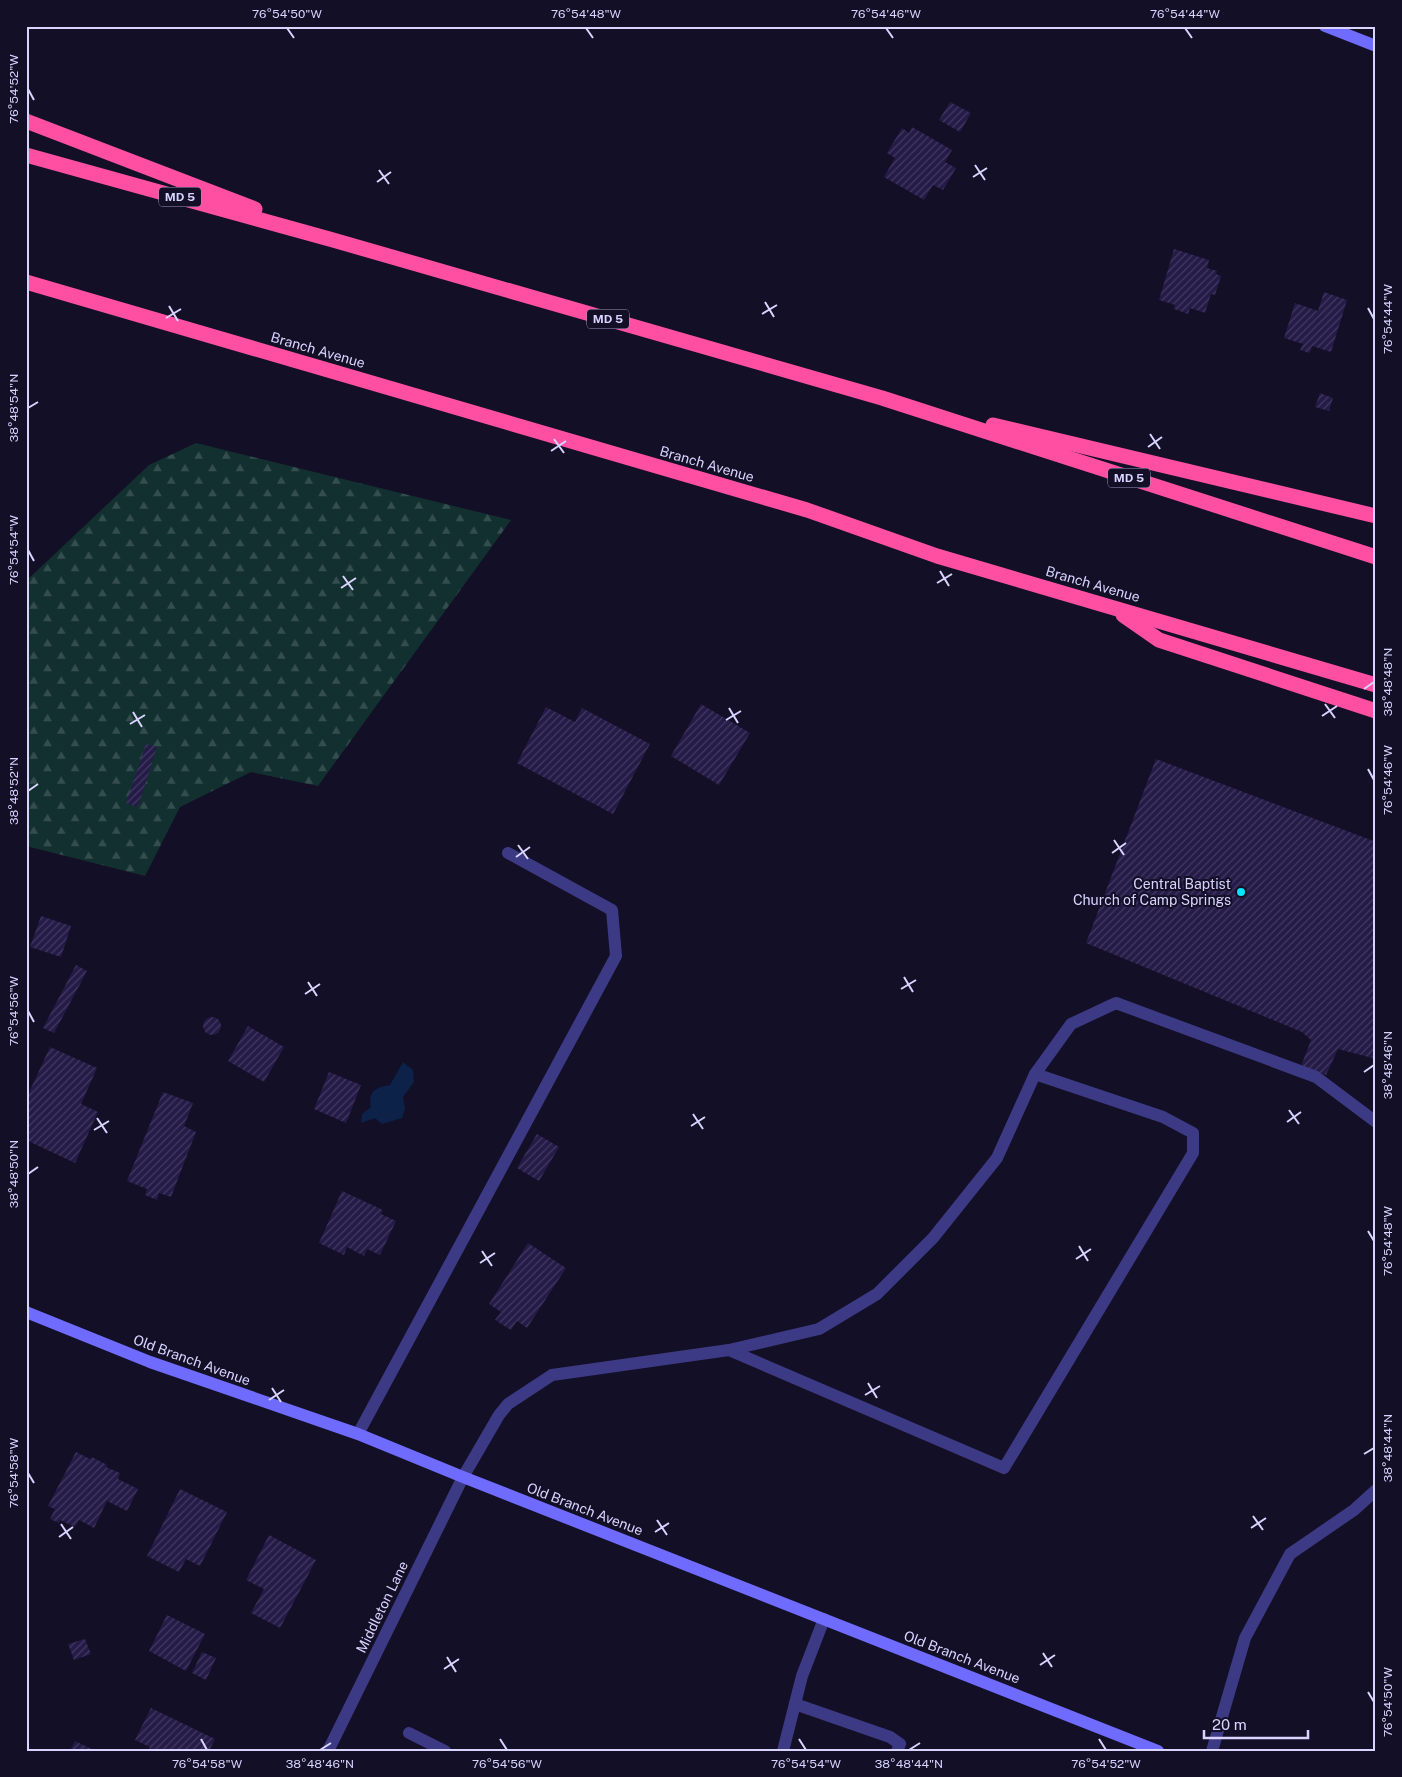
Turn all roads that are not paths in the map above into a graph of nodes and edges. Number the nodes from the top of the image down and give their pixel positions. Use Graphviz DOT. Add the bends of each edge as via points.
graph roads {
  1 [pos="1325,26"];
  2 [pos="1376,46"];
  3 [pos="26,121"];
  4 [pos="26,155"];
  5 [pos="333,240"];
  6 [pos="26,282"];
  7 [pos="882,398"];
  8 [pos="1376,516"];
  9 [pos="1376,557"];
  10 [pos="1112,607"];
  11 [pos="1376,685"];
  12 [pos="1376,711"];
  13 [pos="508,853"];
  14 [pos="1035,1074"];
  15 [pos="1376,1122"];
  16 [pos="26,1312"];
  17 [pos="729,1350"];
  18 [pos="358,1434"];
  19 [pos="463,1477"];
  20 [pos="1376,1490"];
  21 [pos="824,1619"];
  22 [pos="795,1704"];
  23 [pos="409,1733"];
  24 [pos="328,1751"];
  25 [pos="445,1751"];
  26 [pos="783,1751"];
  27 [pos="897,1751"];
  28 [pos="1158,1751"];
  29 [pos="1212,1751"];
  1 -- 2 [label="street"];
  3 -- 5 [label="highway"];
  4 -- 5 [label="highway, MD 5"];
  5 -- 7 [label="highway, MD 5"];
  6 -- 10 [label="highway, Branch Avenue" via="807,510 937,556"];
  7 -- 8 [label="highway"];
  7 -- 9 [label="highway, MD 5"];
  10 -- 11 [label="highway, Branch Avenue"];
  10 -- 12 [label="highway" via="1159,640"];
  13 -- 18 [label="street" via="612,910 616,956"];
  14 -- 15 [label="street, Middleton Lane" via="1071,1024 1116,1004 1316,1077"];
  14 -- 17 [label="street, Middleton Lane" via="997,1158 933,1238 877,1294 819,1329"];
  14 -- 17 [label="street" via="1163,1117 1193,1133 1192,1153 1004,1468"];
  16 -- 18 [label="street, Old Branch Avenue" via="150,1362"];
  17 -- 19 [label="street, Middleton Lane" via="552,1375 508,1404 498,1415"];
  18 -- 19 [label="street, Old Branch Avenue"];
  19 -- 21 [label="street, Old Branch Avenue"];
  19 -- 24 [label="street, Middleton Lane"];
  20 -- 29 [label="street" via="1354,1510 1290,1554 1245,1638"];
  21 -- 22 [label="street"];
  21 -- 28 [label="street, Old Branch Avenue"];
  22 -- 26 [label="street"];
  22 -- 27 [label="street" via="890,1737 900,1744"];
  23 -- 25 [label="street"];
}
